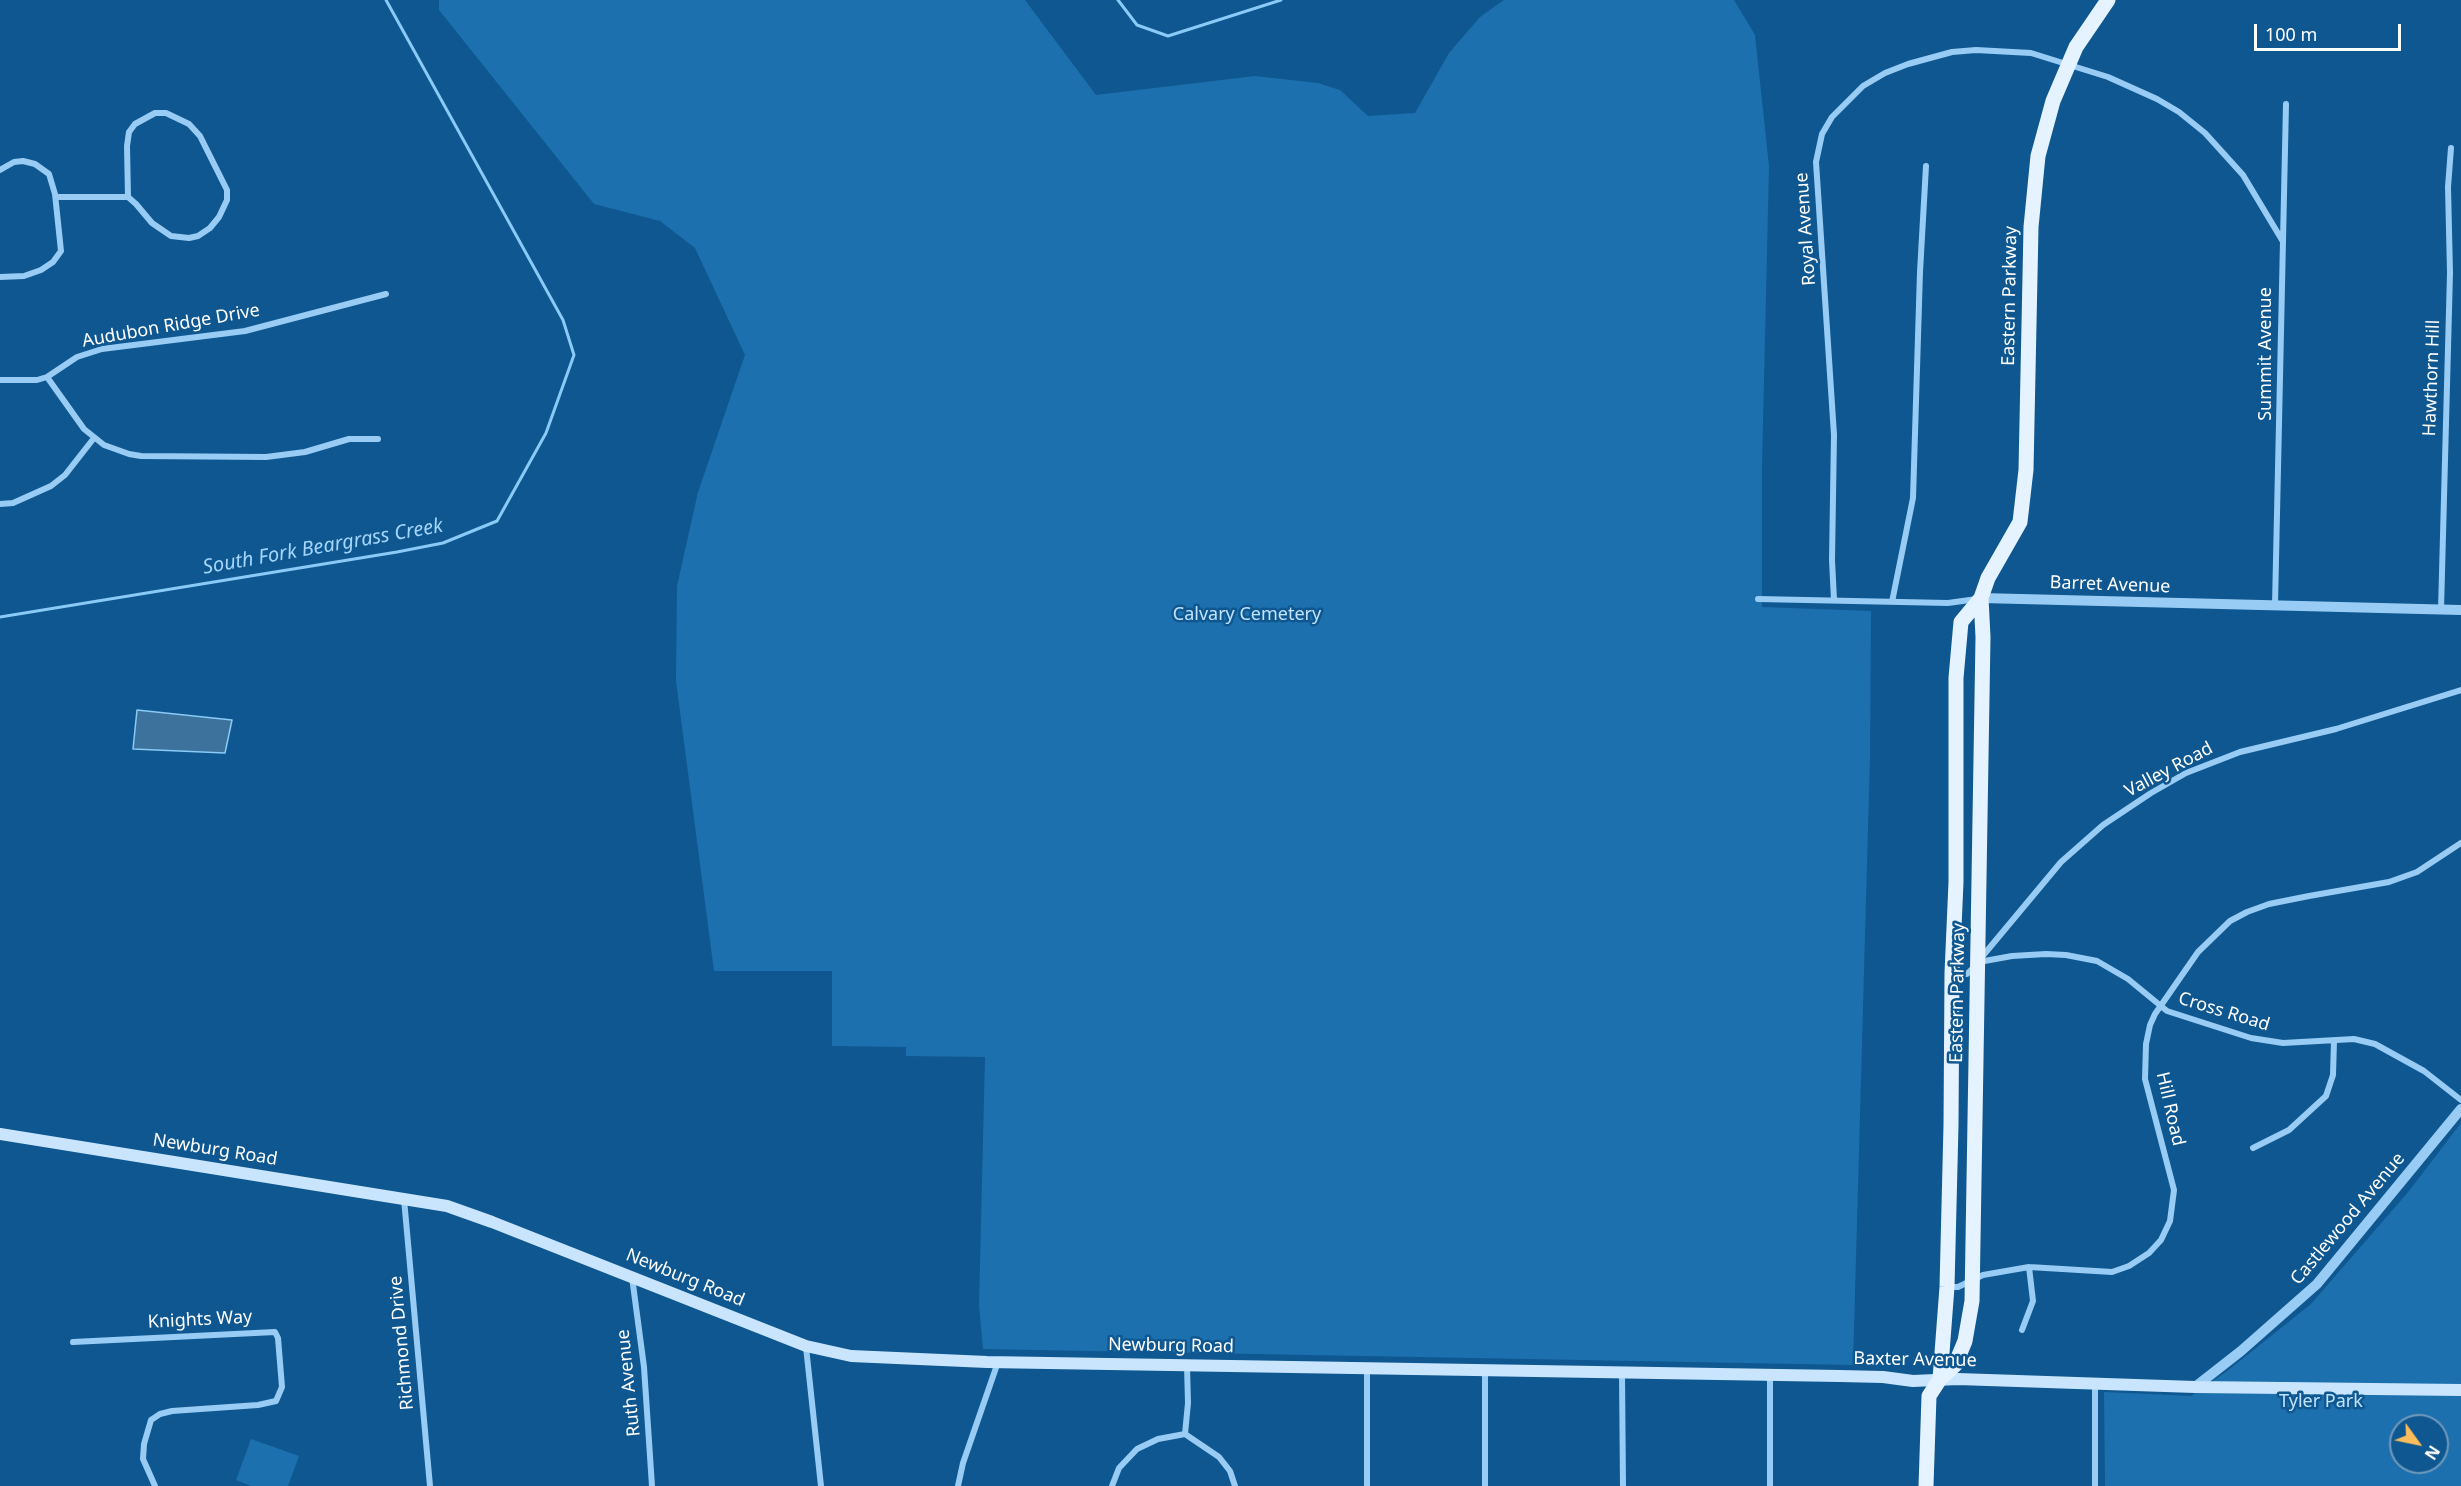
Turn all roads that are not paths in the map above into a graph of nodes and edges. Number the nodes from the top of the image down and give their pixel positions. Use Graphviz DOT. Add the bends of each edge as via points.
graph roads {
  1 [pos="2108,0"];
  2 [pos="2068,64"];
  3 [pos="2286,104"];
  4 [pos="2451,148"];
  5 [pos="1926,166"];
  6 [pos="0,170"];
  7 [pos="56,197"];
  8 [pos="128,197"];
  9 [pos="2282,240"];
  10 [pos="0,277"];
  11 [pos="386,294"];
  12 [pos="47,377"];
  13 [pos="0,380"];
  14 [pos="94,438"];
  15 [pos="378,439"];
  16 [pos="0,504"];
  17 [pos="1981,598"];
  18 [pos="1758,599"];
  19 [pos="1834,600"];
  20 [pos="1892,602"];
  21 [pos="2275,605"];
  22 [pos="2441,610"];
  23 [pos="2461,610"];
  24 [pos="2461,690"];
  25 [pos="2461,843"];
  26 [pos="1978,962"];
  27 [pos="1952,973"];
  28 [pos="2160,1006"];
  29 [pos="2334,1041"];
  30 [pos="2461,1108"];
  31 [pos="0,1134"];
  32 [pos="2253,1148"];
  33 [pos="404,1198"];
  34 [pos="2029,1267"];
  35 [pos="632,1277"];
  36 [pos="1972,1281"];
  37 [pos="1947,1287"];
  38 [pos="2022,1330"];
  39 [pos="74,1342"];
  40 [pos="806,1346"];
  41 [pos="998,1362"];
  42 [pos="1187,1364"];
  43 [pos="1367,1368"];
  44 [pos="1485,1370"];
  45 [pos="1622,1374"];
  46 [pos="1770,1375"];
  47 [pos="1940,1379"];
  48 [pos="2096,1383"];
  49 [pos="2195,1387"];
  50 [pos="2461,1390"];
  51 [pos="1185,1434"];
  52 [pos="155,1486"];
  53 [pos="430,1486"];
  54 [pos="652,1486"];
  55 [pos="821,1486"];
  56 [pos="958,1486"];
  57 [pos="1112,1486"];
  58 [pos="1236,1486"];
  59 [pos="1367,1486"];
  60 [pos="1485,1486"];
  61 [pos="1623,1486"];
  62 [pos="1770,1486"];
  63 [pos="1926,1486"];
  64 [pos="2096,1486"];
  1 -- 2 [label="main road, Eastern Parkway"];
  2 -- 9 [label="street, Royal Avenue" via="2135,87 2193,123 2243,175"];
  2 -- 17 [label="main road, Eastern Parkway" via="2042,137 2033,192 2023,506 2020,522"];
  2 -- 19 [label="street, Royal Avenue" via="2011,51 1976,50 1934,56 1885,73 1863,86 1832,117 1822,134 1816,162 1832,383"];
  3 -- 9 [label="street, Summit Avenue"];
  4 -- 22 [label="street, Hawthorn Hill"];
  5 -- 20 [label="street" via="1913,498"];
  6 -- 7 [label="street" via="14,162 35,164 49,174"];
  7 -- 8 [label="street"];
  7 -- 10 [label="street" via="62,251 41,270 24,276"];
  8 -- 8 [label="street" via="152,223 171,236 189,238 210,228 219,217 227,190 203,142 189,124 172,115 155,113 129,132"];
  9 -- 21 [label="street, Summit Avenue"];
  11 -- 12 [label="street, Audubon Ridge Drive" via="245,331 102,350 77,357"];
  12 -- 13 [label="street, Audubon Ridge Drive"];
  12 -- 14 [label="street" via="72,416"];
  14 -- 15 [label="street" via="141,456 240,457 290,455 349,439"];
  14 -- 16 [label="street" via="65,476 51,486 14,503"];
  17 -- 20 [label="street, Barret Avenue" via="1948,603"];
  17 -- 21 [label="street, Barret Avenue"];
  17 -- 26 [label="main road, Eastern Parkway"];
  17 -- 27 [label="main road, Eastern Parkway" via="1961,622 1956,678"];
  18 -- 19 [label="street, Barret Avenue"];
  19 -- 20 [label="street, Barret Avenue"];
  21 -- 22 [label="street, Barret Avenue"];
  22 -- 23 [label="street, Barret Avenue"];
  24 -- 26 [label="street, Valley Road" via="2336,729 2240,752 2169,783 2103,825 2061,862"];
  25 -- 28 [label="street, Hill Road" via="2417,873 2366,887 2269,904 2239,916 2198,952"];
  26 -- 27 [label="street, Valley Road" via="1967,975"];
  26 -- 28 [label="street, Cross Road" via="2046,954 2097,961 2128,979"];
  26 -- 36 [label="main road, Eastern Parkway"];
  27 -- 37 [label="main road, Eastern Parkway"];
  28 -- 29 [label="street, Cross Road" via="2266,1041"];
  28 -- 34 [label="street, Hill Road" via="2148,1031 2145,1079 2174,1190 2166,1231 2149,1253 2112,1272"];
  29 -- 30 [label="street, Cross Road" via="2354,1038 2375,1044 2424,1071"];
  29 -- 32 [label="street" via="2333,1075 2326,1096 2289,1130"];
  30 -- 49 [label="street, Castlewood Avenue" via="2317,1284"];
  31 -- 33 [label="main road, Newburg Road"];
  33 -- 35 [label="main road, Newburg Road" via="468,1212"];
  33 -- 53 [label="street, Richmond Drive"];
  34 -- 36 [label="street, Hill Road" via="1983,1275"];
  34 -- 38 [label="street" via="2033,1301"];
  35 -- 40 [label="main road, Newburg Road"];
  35 -- 54 [label="street, Ruth Avenue" via="644,1367"];
  36 -- 37 [label="street, Hill Road"];
  36 -- 47 [label="main road, Eastern Parkway" via="1965,1341 1955,1365"];
  37 -- 47 [label="main road, Eastern Parkway"];
  39 -- 52 [label="street, Knights Way" via="275,1332 282,1387 276,1401 258,1406 172,1410 151,1420 143,1459"];
  40 -- 41 [label="main road, Newburg Road" via="879,1358"];
  40 -- 55 [label="street"];
  41 -- 42 [label="main road, Newburg Road"];
  41 -- 56 [label="street"];
  42 -- 43 [label="main road, Newburg Road"];
  42 -- 51 [label="street"];
  43 -- 44 [label="main road, Baxter Avenue"];
  43 -- 59 [label="street"];
  44 -- 45 [label="main road, Baxter Avenue"];
  44 -- 60 [label="street"];
  45 -- 46 [label="main road, Baxter Avenue"];
  45 -- 61 [label="street"];
  46 -- 47 [label="main road, Baxter Avenue"];
  46 -- 62 [label="street"];
  47 -- 48 [label="main road, Baxter Avenue"];
  47 -- 63 [label="main road, Eastern Parkway" via="1929,1396"];
  48 -- 49 [label="main road, Baxter Avenue"];
  48 -- 64 [label="street"];
  49 -- 50 [label="main road, Baxter Avenue"];
  51 -- 57 [label="street" via="1165,1437 1137,1449 1119,1468"];
  51 -- 58 [label="street" via="1219,1456"];
}
